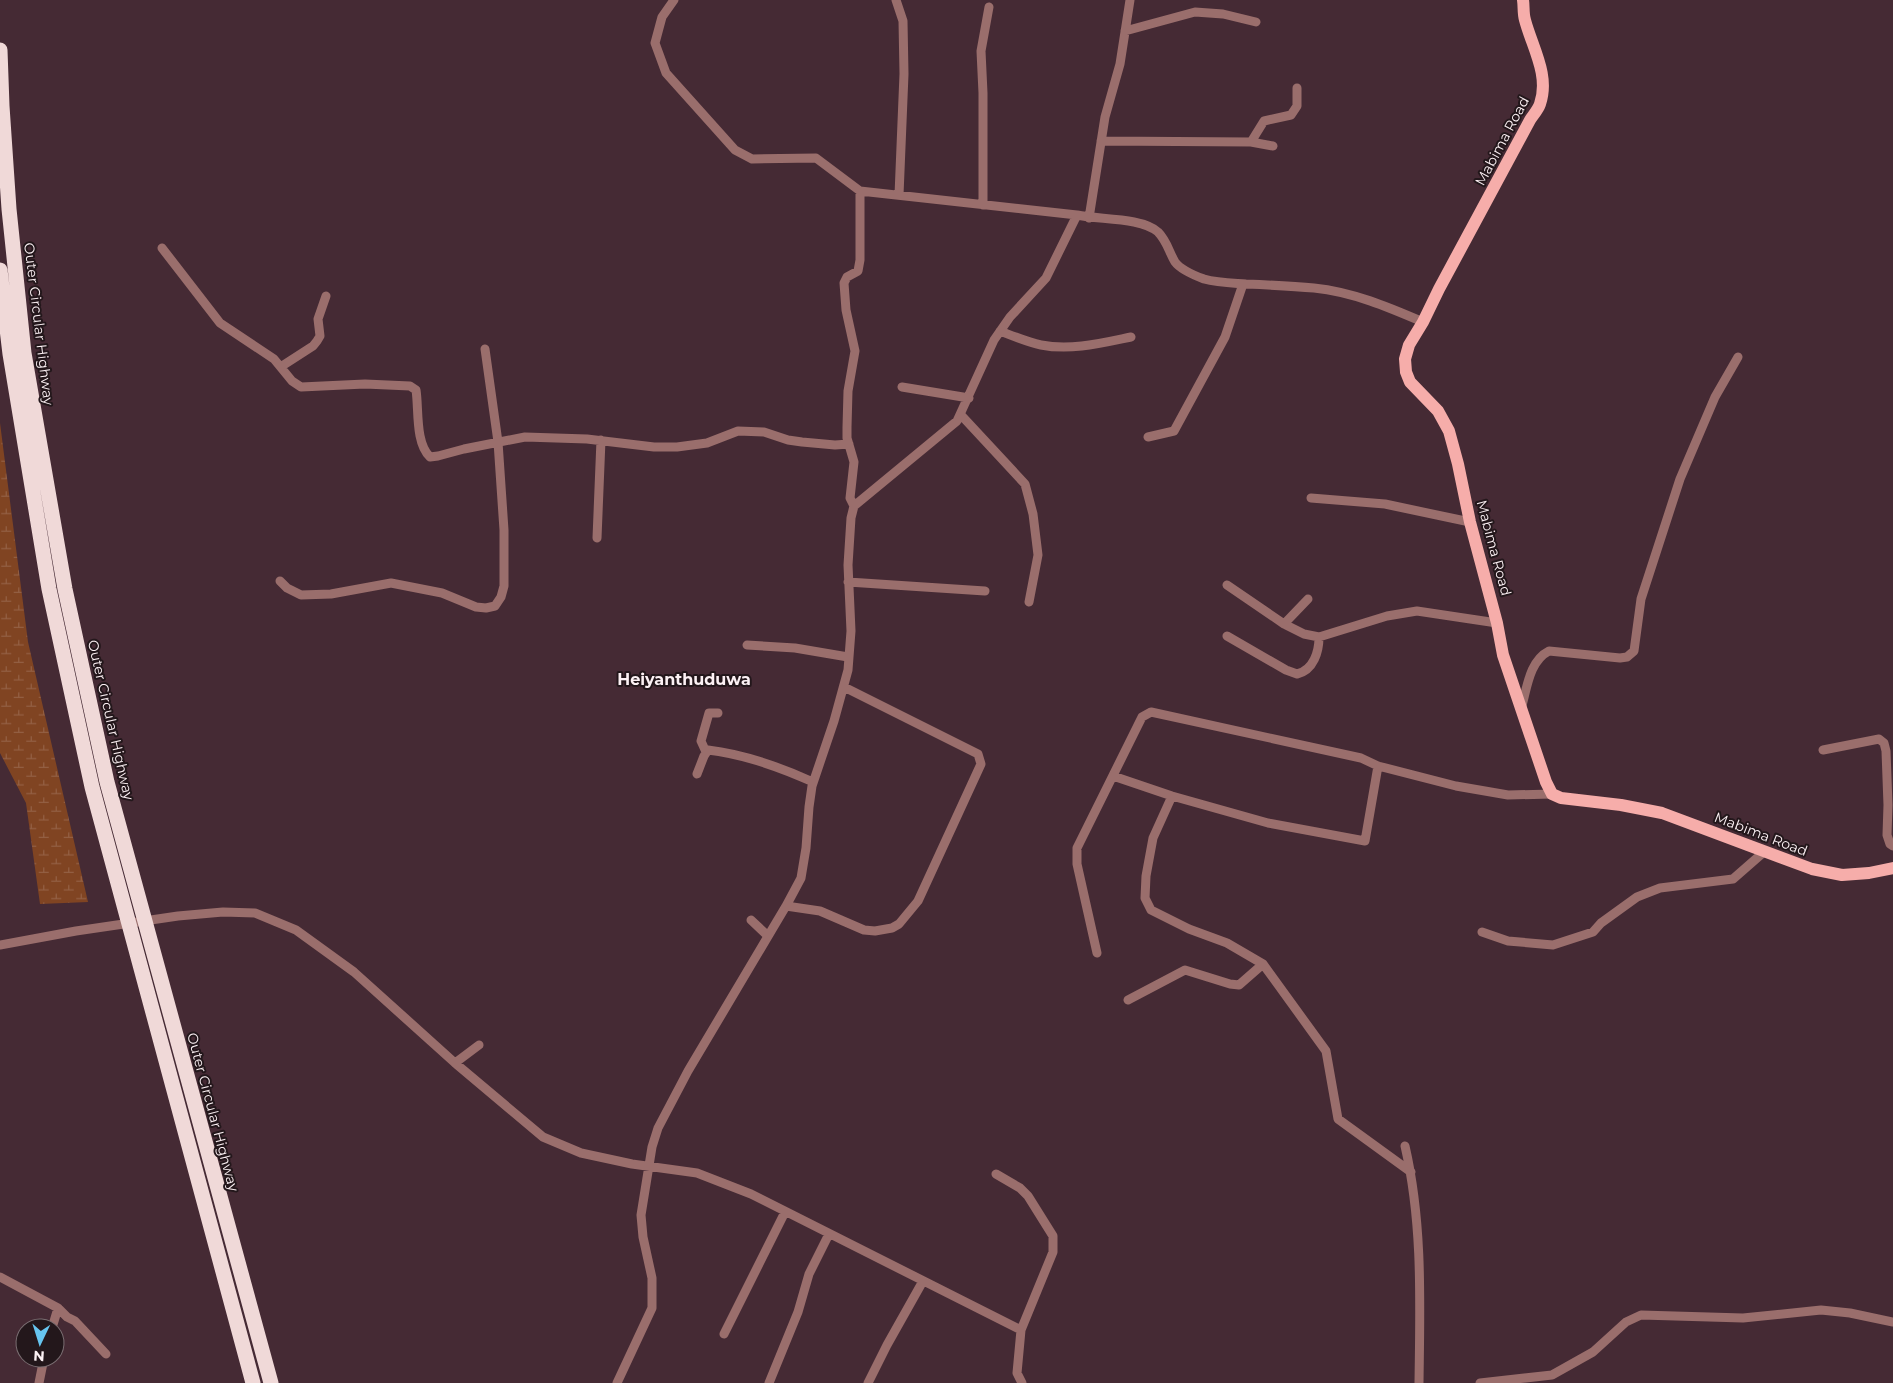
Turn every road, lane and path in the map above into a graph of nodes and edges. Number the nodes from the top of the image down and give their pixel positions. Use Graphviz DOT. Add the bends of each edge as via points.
graph roads {
  1 [pos="674,0"];
  2 [pos="896,0"];
  3 [pos="1130,0"];
  4 [pos="1523,0"];
  5 [pos="989,7"];
  6 [pos="1256,22"];
  7 [pos="1125,31"];
  8 [pos="0,50"];
  9 [pos="1297,88"];
  10 [pos="1101,141"];
  11 [pos="1251,142"];
  12 [pos="1273,146"];
  13 [pos="860,191"];
  14 [pos="900,195"];
  15 [pos="983,205"];
  16 [pos="1076,215"];
  17 [pos="1088,218"];
  18 [pos="162,248"];
  19 [pos="0,270"];
  20 [pos="1243,284"];
  21 [pos="326,296"];
  22 [pos="1423,322"];
  23 [pos="1000,330"];
  24 [pos="1131,337"];
  25 [pos="485,349"];
  26 [pos="1738,357"];
  27 [pos="282,366"];
  28 [pos="902,388"];
  29 [pos="969,398"];
  30 [pos="961,415"];
  31 [pos="1148,437"];
  32 [pos="602,440"];
  33 [pos="498,442"];
  34 [pos="849,444"];
  35 [pos="1311,498"];
  36 [pos="854,506"];
  37 [pos="1470,522"];
  38 [pos="597,538"];
  39 [pos="280,580"];
  40 [pos="848,582"];
  41 [pos="1227,585"];
  42 [pos="985,591"];
  43 [pos="1308,600"];
  44 [pos="1029,602"];
  45 [pos="1497,623"];
  46 [pos="1284,624"];
  47 [pos="1227,636"];
  48 [pos="1319,636"];
  49 [pos="747,645"];
  50 [pos="848,657"];
  51 [pos="844,687"];
  52 [pos="1520,709"];
  53 [pos="718,713"];
  54 [pos="1823,750"];
  55 [pos="706,752"];
  56 [pos="1378,766"];
  57 [pos="697,774"];
  58 [pos="1113,776"];
  59 [pos="813,782"];
  60 [pos="1552,794"];
  61 [pos="1172,796"];
  62 [pos="1893,846"];
  63 [pos="1764,851"];
  64 [pos="1893,868"];
  65 [pos="786,906"];
  66 [pos="751,920"];
  67 [pos="1482,932"];
  68 [pos="768,936"];
  69 [pos="0,945"];
  70 [pos="1097,953"];
  71 [pos="1263,964"];
  72 [pos="1128,1000"];
  73 [pos="479,1045"];
  74 [pos="455,1063"];
  75 [pos="1405,1146"];
  76 [pos="649,1166"];
  77 [pos="1411,1172"];
  78 [pos="996,1174"];
  79 [pos="785,1212"];
  80 [pos="829,1234"];
  81 [pos="0,1277"];
  82 [pos="923,1281"];
  83 [pos="58,1308"];
  84 [pos="55,1318"];
  85 [pos="1893,1322"];
  86 [pos="1021,1330"];
  87 [pos="724,1334"];
  88 [pos="106,1354"];
  89 [pos="42,1368"];
  90 [pos="39,1383"];
  91 [pos="253,1383"];
  92 [pos="271,1383"];
  93 [pos="617,1383"];
  94 [pos="769,1383"];
  95 [pos="868,1383"];
  96 [pos="1022,1383"];
  97 [pos="1419,1383"];
  98 [pos="1480,1383"];
  1 -- 13 [label="street" via="662,17 655,43 666,73 735,150 752,158 816,158"];
  2 -- 14 [label="street" via="902,21 904,74"];
  3 -- 7 [label="street"];
  4 -- 22 [label="main road, Mabima Road" via="1525,19 1542,76 1540,105"];
  5 -- 15 [label="street" via="981,51"];
  6 -- 7 [label="street" via="1223,14 1195,12"];
  7 -- 10 [label="street"];
  8 -- 92 [label="highway, Outer Circular Highway, bridge" via="8,200 24,353 65,589 107,782"];
  9 -- 11 [label="street" via="1297,106 1291,115 1264,121"];
  10 -- 11 [label="street"];
  10 -- 17 [label="street"];
  11 -- 12 [label="street"];
  13 -- 14 [label="street"];
  13 -- 34 [label="street" via="858,271 844,284 855,351 848,391 846,427"];
  14 -- 15 [label="street"];
  15 -- 16 [label="street"];
  16 -- 17 [label="street"];
  16 -- 23 [label="street" via="1046,278"];
  17 -- 20 [label="street" via="1147,226 1165,241 1175,262 1183,268 1204,279"];
  18 -- 27 [label="street" via="220,323"];
  19 -- 91 [label="highway, bridge" via="10,354 49,589 92,787"];
  20 -- 22 [label="street" via="1344,292"];
  20 -- 31 [label="street" via="1225,337 1174,430"];
  21 -- 27 [label="street" via="318,319 320,336 306,351"];
  22 -- 37 [label="main road, Mabima Road" via="1405,359 1406,372 1410,382 1438,411 1449,431"];
  23 -- 24 [label="street" via="1056,347"];
  23 -- 29 [label="street"];
  25 -- 33 [label="street"];
  26 -- 52 [label="street" via="1715,397 1680,479 1641,599 1634,651 1620,658 1549,651 1540,656 1534,666"];
  27 -- 33 [label="street" via="292,381 302,387 410,386 416,390 424,452 430,456"];
  28 -- 29 [label="street"];
  29 -- 30 [label="street"];
  30 -- 36 [label="street"];
  30 -- 44 [label="street" via="1025,484 1034,514 1038,555"];
  32 -- 33 [label="street" via="525,437"];
  32 -- 34 [label="street" via="677,448 706,443 738,431 764,432 802,442"];
  32 -- 38 [label="street"];
  33 -- 39 [label="street" via="504,586 502,597 495,606 476,607 442,593 391,583 331,594 301,595"];
  34 -- 36 [label="street" via="854,462 850,498"];
  35 -- 37 [label="street" via="1385,504"];
  36 -- 40 [label="street"];
  37 -- 45 [label="main road, Mabima Road"];
  40 -- 42 [label="street"];
  40 -- 50 [label="street" via="851,631"];
  41 -- 46 [label="street"];
  43 -- 46 [label="street"];
  45 -- 48 [label="street" via="1417,612 1387,616"];
  45 -- 52 [label="main road, Mabima Road"];
  46 -- 48 [label="street" via="1304,634"];
  47 -- 48 [label="street" via="1297,674 1307,670 1317,655"];
  49 -- 50 [label="street" via="795,648"];
  50 -- 51 [label="street"];
  51 -- 59 [label="street"];
  51 -- 65 [label="street" via="978,754 981,764 918,901 899,924 875,931 864,930 820,911"];
  52 -- 60 [label="main road, Mabima Road"];
  53 -- 55 [label="street" via="709,712 707,718 701,741"];
  54 -- 62 [label="street" via="1879,739 1884,743 1888,835"];
  55 -- 57 [label="street"];
  55 -- 59 [label="street" via="735,756"];
  56 -- 58 [label="street" via="1361,758 1151,712 1142,717"];
  56 -- 60 [label="street" via="1456,786 1508,795"];
  56 -- 61 [label="street" via="1365,840 1268,823"];
  58 -- 61 [label="street"];
  58 -- 70 [label="street" via="1077,848 1077,864"];
  59 -- 65 [label="street" via="801,878"];
  60 -- 63 [label="main road, Mabima Road" via="1662,814"];
  61 -- 71 [label="street" via="1153,838 1145,898 1151,910 1227,943"];
  63 -- 64 [label="main road, Mabima Road" via="1812,869 1842,875"];
  63 -- 67 [label="street" via="1733,879 1660,888 1638,897 1593,932 1553,945 1508,941"];
  65 -- 68 [label="street"];
  66 -- 68 [label="street"];
  68 -- 76 [label="street" via="665,1112 652,1147"];
  69 -- 74 [label="street" via="178,916 255,912 296,930 354,972"];
  71 -- 72 [label="street" via="1240,985 1185,970"];
  71 -- 77 [label="street" via="1326,1051 1338,1119"];
  73 -- 74 [label="street"];
  74 -- 76 [label="street" via="543,1137 581,1153"];
  75 -- 77 [label="street"];
  76 -- 79 [label="street" via="697,1173 751,1194"];
  76 -- 93 [label="street" via="641,1215 652,1278 652,1308"];
  77 -- 97 [label="street" via="1418,1230"];
  78 -- 86 [label="street" via="1028,1196 1053,1236 1053,1252"];
  79 -- 80 [label="street"];
  79 -- 87 [label="street"];
  80 -- 82 [label="street"];
  80 -- 94 [label="street" via="809,1274 798,1312"];
  81 -- 83 [label="street"];
  82 -- 86 [label="street"];
  82 -- 95 [label="street"];
  83 -- 84 [label="street"];
  83 -- 88 [label="street" via="75,1320"];
  85 -- 98 [label="street" via="1821,1310 1743,1318 1642,1314 1626,1322 1593,1352 1552,1376"];
  86 -- 96 [label="street" via="1017,1374"];
  89 -- 90 [label="street"];
}
